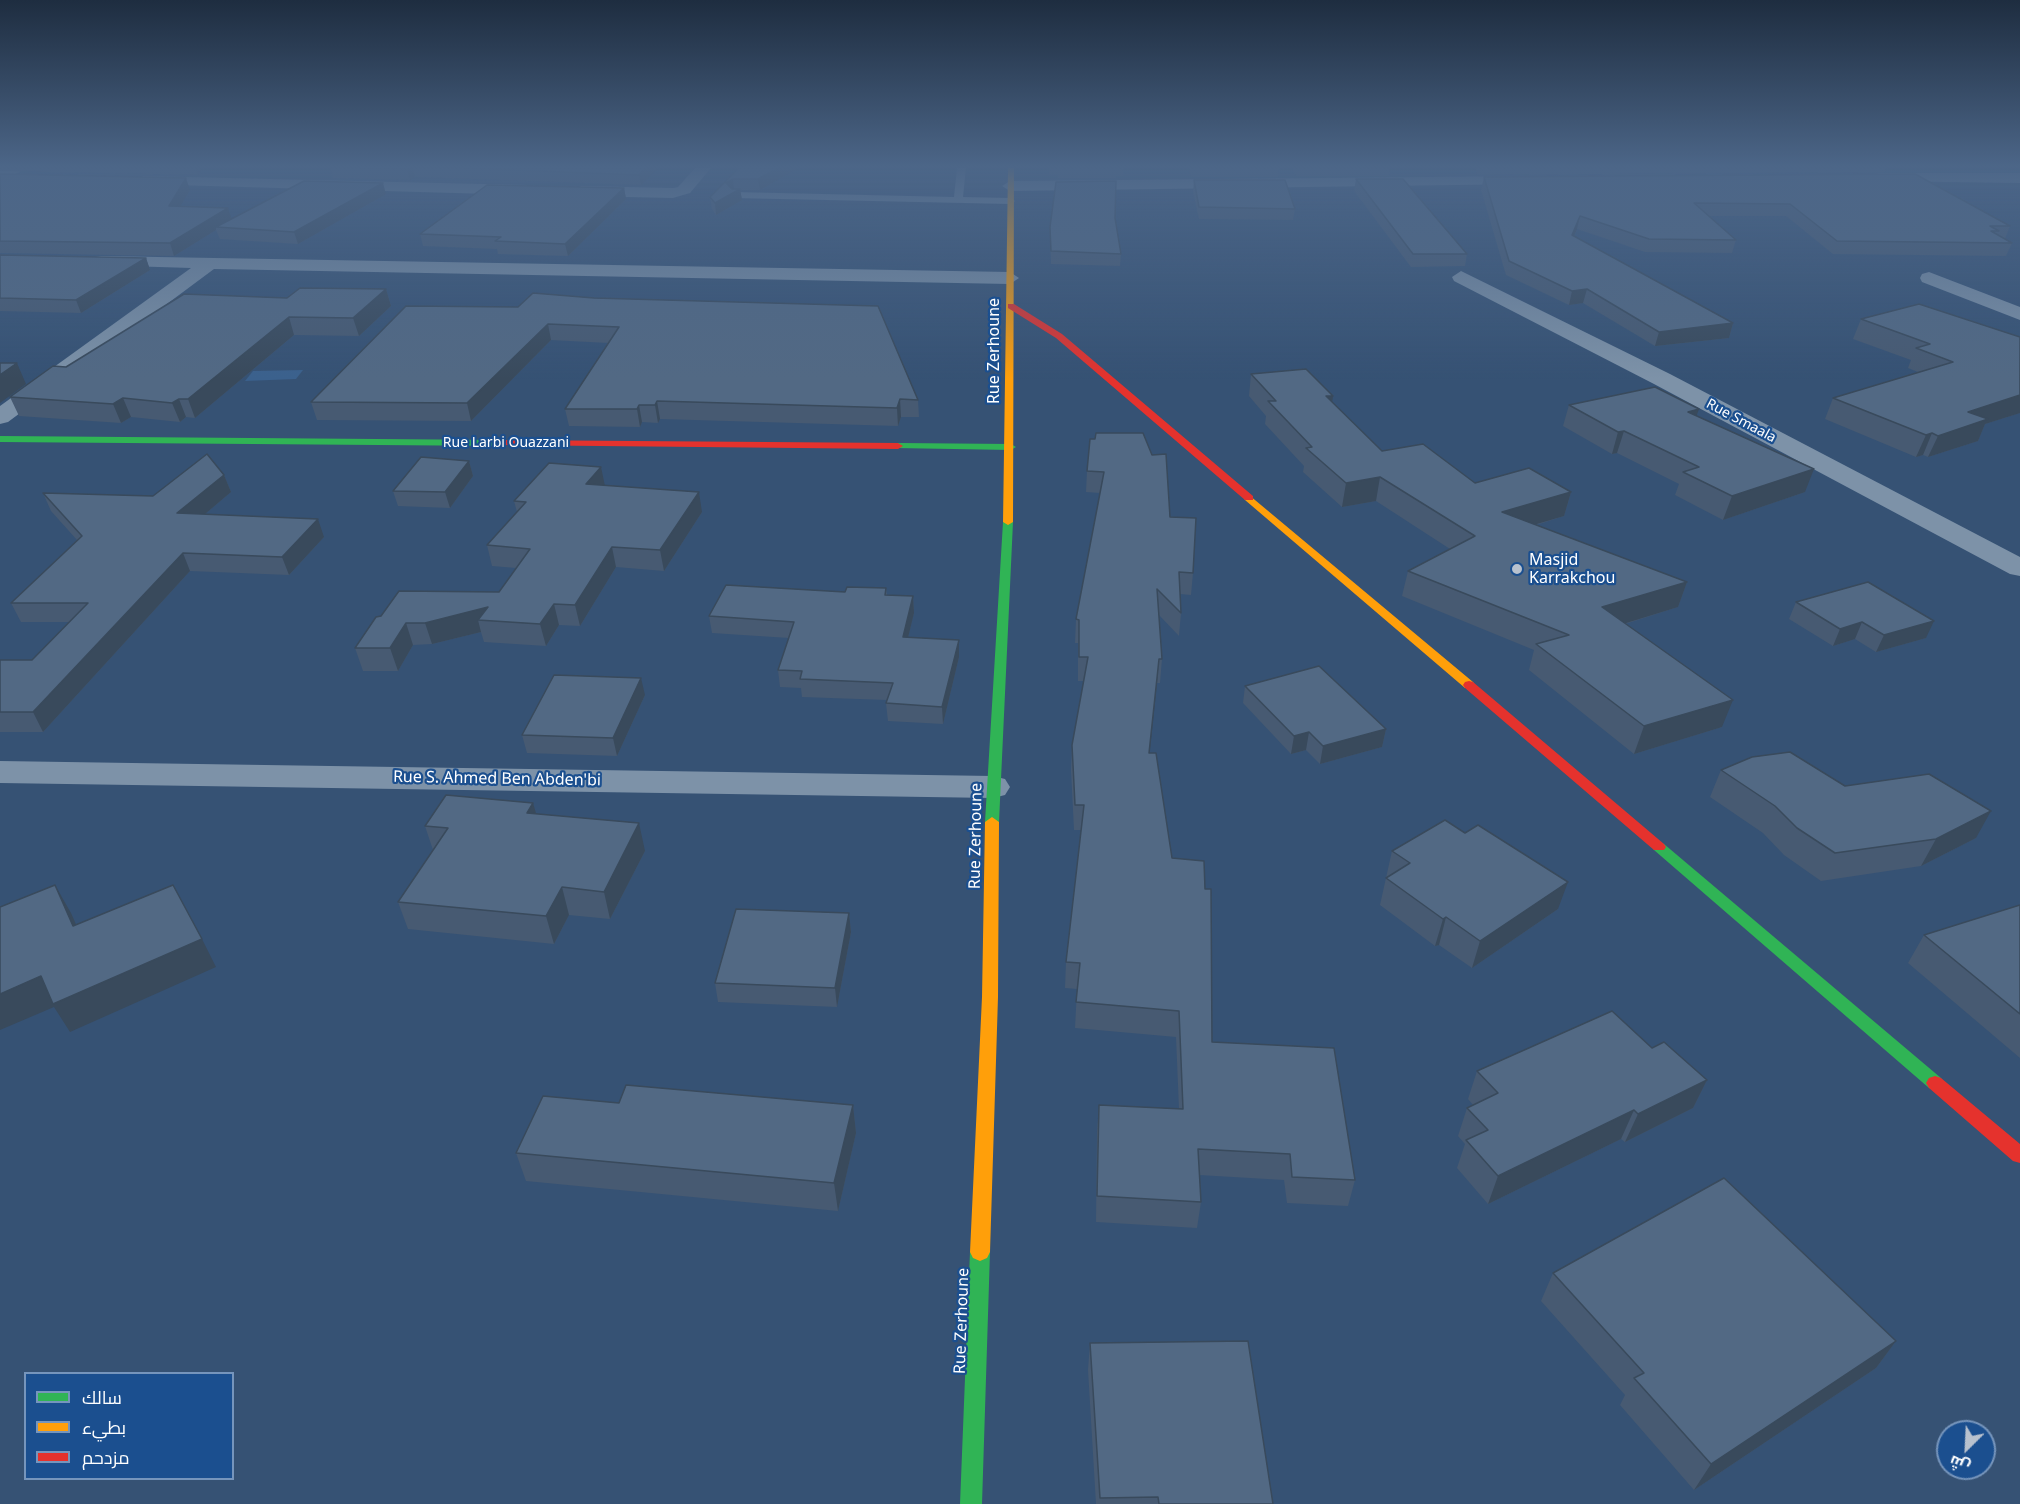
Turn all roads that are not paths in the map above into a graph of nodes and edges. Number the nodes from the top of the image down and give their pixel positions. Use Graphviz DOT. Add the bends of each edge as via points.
graph roads {
  1 [pos="1010,238"];
  2 [pos="82,261"];
  3 [pos="211,262"];
  4 [pos="1461,277"];
  5 [pos="1010,278"];
  6 [pos="1929,278"];
  7 [pos="1011,306"];
  8 [pos="2020,314"];
  9 [pos="0,417"];
  10 [pos="0,439"];
  11 [pos="1011,447"];
  12 [pos="2020,568"];
  13 [pos="0,771"];
  14 [pos="993,788"];
  15 [pos="2020,1155"];
  16 [pos="971,1504"];
  1 -- 5 [label="street, Rue Zerhoune"];
  2 -- 3 [label="street"];
  3 -- 5 [label="street"];
  3 -- 9 [label="street"];
  4 -- 12 [label="street, Rue Smaala"];
  5 -- 7 [label="street, Rue Zerhoune"];
  6 -- 8 [label="street"];
  7 -- 11 [label="street, Rue Zerhoune"];
  7 -- 15 [label="street" via="1059,336"];
  10 -- 11 [label="street, Rue Larbi Ouazzani"];
  11 -- 14 [label="street, Rue Zerhoune" via="1005,619"];
  13 -- 14 [label="street, Rue S. Ahmed Ben Abden'bi"];
  14 -- 16 [label="street, Rue Zerhoune" via="990,997"];
}
